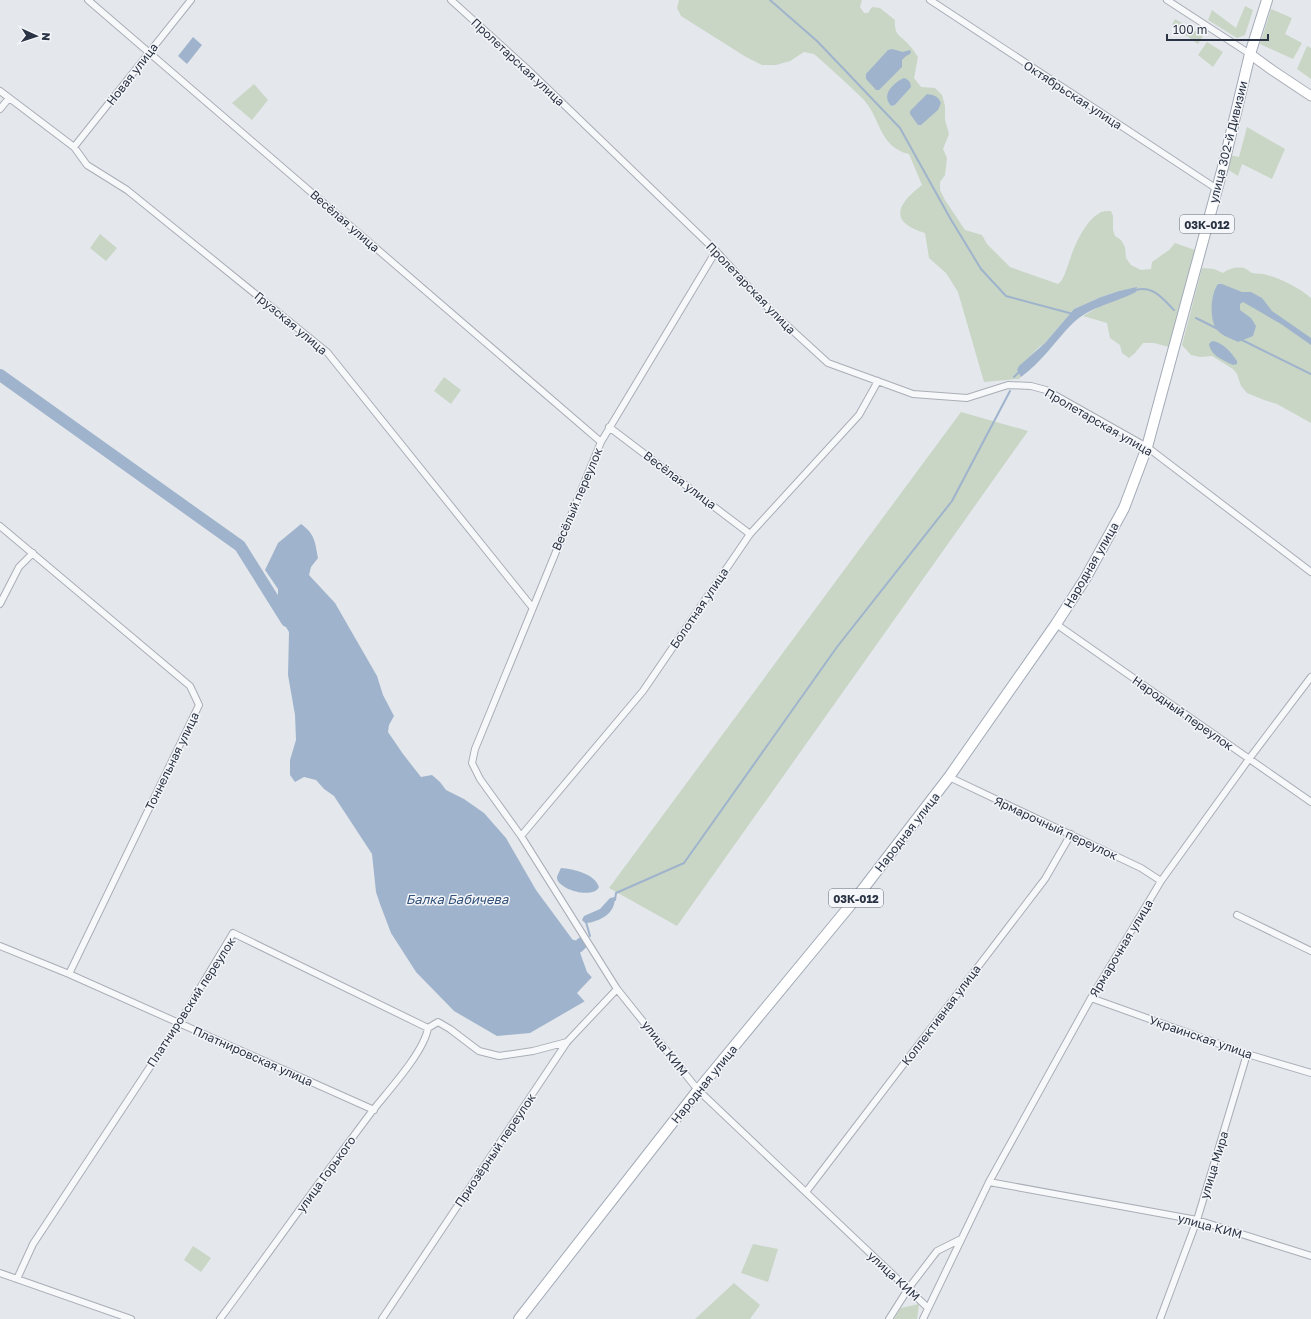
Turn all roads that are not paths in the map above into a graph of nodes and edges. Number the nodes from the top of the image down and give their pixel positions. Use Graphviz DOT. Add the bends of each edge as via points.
graph roads {
  1 [pos="88,0"];
  2 [pos="191,0"];
  3 [pos="451,0"];
  4 [pos="930,0"];
  5 [pos="1167,0"];
  6 [pos="1267,0"];
  7 [pos="149,52"];
  8 [pos="1250,54"];
  9 [pos="0,91"];
  10 [pos="1311,96"];
  11 [pos="9,98"];
  12 [pos="0,109"];
  13 [pos="74,147"];
  14 [pos="1217,189"];
  15 [pos="716,251"];
  16 [pos="878,381"];
  17 [pos="609,427"];
  18 [pos="601,442"];
  19 [pos="1146,447"];
  20 [pos="0,526"];
  21 [pos="750,534"];
  22 [pos="33,553"];
  23 [pos="1311,572"];
  24 [pos="0,604"];
  25 [pos="532,607"];
  26 [pos="1056,624"];
  27 [pos="1311,677"];
  28 [pos="1249,759"];
  29 [pos="472,763"];
  30 [pos="949,777"];
  31 [pos="1311,802"];
  32 [pos="1071,834"];
  33 [pos="521,836"];
  34 [pos="1161,881"];
  35 [pos="1237,914"];
  36 [pos="0,946"];
  37 [pos="1311,951"];
  38 [pos="69,974"];
  39 [pos="617,989"];
  40 [pos="1091,998"];
  41 [pos="178,1023"];
  42 [pos="428,1028"];
  43 [pos="567,1042"];
  44 [pos="1247,1054"];
  45 [pos="1311,1073"];
  46 [pos="698,1090"];
  47 [pos="374,1110"];
  48 [pos="989,1182"];
  49 [pos="806,1192"];
  50 [pos="1197,1220"];
  51 [pos="961,1238"];
  52 [pos="1311,1256"];
  53 [pos="0,1273"];
  54 [pos="17,1279"];
  55 [pos="908,1289"];
  56 [pos="927,1307"];
  57 [pos="131,1319"];
  58 [pos="220,1319"];
  59 [pos="382,1319"];
  60 [pos="519,1319"];
  61 [pos="889,1319"];
  62 [pos="922,1319"];
  63 [pos="1160,1319"];
  1 -- 7 [label="street, Весёлая улица"];
  2 -- 7 [label="street, Новая улица"];
  3 -- 15 [label="street, Пролетарская улица" via="525,67"];
  4 -- 14 [label="street, Октябрьская улица"];
  5 -- 8 [label="street"];
  6 -- 8 [label="main road, улица 302-й Дивизии / 03К-012"];
  7 -- 13 [label="street, Новая улица"];
  7 -- 18 [label="street, Весёлая улица"];
  8 -- 10 [label="street"];
  8 -- 14 [label="main road, улица 302-й Дивизии / 03К-012"];
  9 -- 11 [label="street, Грузская улица"];
  11 -- 12 [label="street"];
  11 -- 13 [label="street, Грузская улица"];
  13 -- 25 [label="street, Грузская улица" via="87,165 127,190 327,352"];
  14 -- 19 [label="main road, улица 302-й Дивизии / 03К-012"];
  15 -- 16 [label="street, Пролетарская улица" via="756,296 828,364"];
  15 -- 17 [label="street, Весёлый переулок"];
  16 -- 19 [label="street, Пролетарская улица" via="913,394 967,398 1008,385 1031,386 1046,390"];
  16 -- 21 [label="street, Болотная улица" via="859,415"];
  17 -- 18 [label="street, Весёлый переулок"];
  17 -- 21 [label="street, Весёлая улица"];
  18 -- 25 [label="street, Весёлый переулок"];
  19 -- 23 [label="street, Пролетарская улица"];
  19 -- 26 [label="main road, Народная улица / 03К-012" via="1124,508"];
  20 -- 22 [label="street, Тоннельная улица"];
  21 -- 33 [label="street, Болотная улица" via="643,691"];
  22 -- 24 [label="street" via="20,567"];
  22 -- 38 [label="street, Тоннельная улица" via="190,686 199,705"];
  25 -- 29 [label="street, Весёлый переулок"];
  26 -- 28 [label="street, Народный переулок"];
  26 -- 30 [label="main road, Народная улица / 03К-012"];
  27 -- 28 [label="street, Ярмарочная улица"];
  28 -- 31 [label="street, Народный переулок"];
  28 -- 34 [label="street, Ярмарочная улица"];
  29 -- 33 [label="street, улица КИМ" via="480,779"];
  30 -- 32 [label="street, Ярмарочный переулок"];
  30 -- 46 [label="main road, Народная улица / 03К-012" via="853,902"];
  32 -- 34 [label="street, Ярмарочный переулок" via="1141,868"];
  32 -- 49 [label="street, Коллективная улица" via="1045,879"];
  33 -- 39 [label="street, улица КИМ"];
  34 -- 40 [label="street, Ярмарочная улица"];
  35 -- 37 [label="street"];
  36 -- 38 [label="street, Платнировская улица"];
  38 -- 41 [label="street, Платнировская улица"];
  39 -- 43 [label="street, Приозёрный переулок"];
  39 -- 46 [label="street, улица КИМ"];
  40 -- 44 [label="street, Украинская улица"];
  40 -- 48 [label="street, Ярмарочная улица"];
  41 -- 42 [label="street, Платнировский переулок" via="234,933"];
  41 -- 47 [label="street, Платнировская улица"];
  41 -- 54 [label="street, Платнировский переулок" via="33,1244"];
  42 -- 43 [label="street" via="438,1022 479,1051 499,1056"];
  42 -- 47 [label="street, улица Горького" via="427,1036 406,1069"];
  43 -- 59 [label="street, Приозёрный переулок"];
  44 -- 45 [label="street, Украинская улица"];
  44 -- 50 [label="street, улица Мира"];
  46 -- 49 [label="street, улица КИМ"];
  46 -- 60 [label="main road, Народная улица / 03К-012"];
  47 -- 58 [label="street, улица Горького"];
  48 -- 50 [label="street, улица КИМ"];
  48 -- 51 [label="street, Ярмарочная улица"];
  49 -- 55 [label="street, улица КИМ"];
  50 -- 52 [label="street, улица КИМ"];
  50 -- 63 [label="street, улица Мира"];
  51 -- 55 [label="street" via="937,1251"];
  51 -- 56 [label="street, Ярмарочная улица"];
  53 -- 54 [label="street"];
  54 -- 57 [label="street"];
  55 -- 56 [label="street, улица КИМ"];
  55 -- 61 [label="street"];
  56 -- 62 [label="street, Ярмарочная улица"];
}
